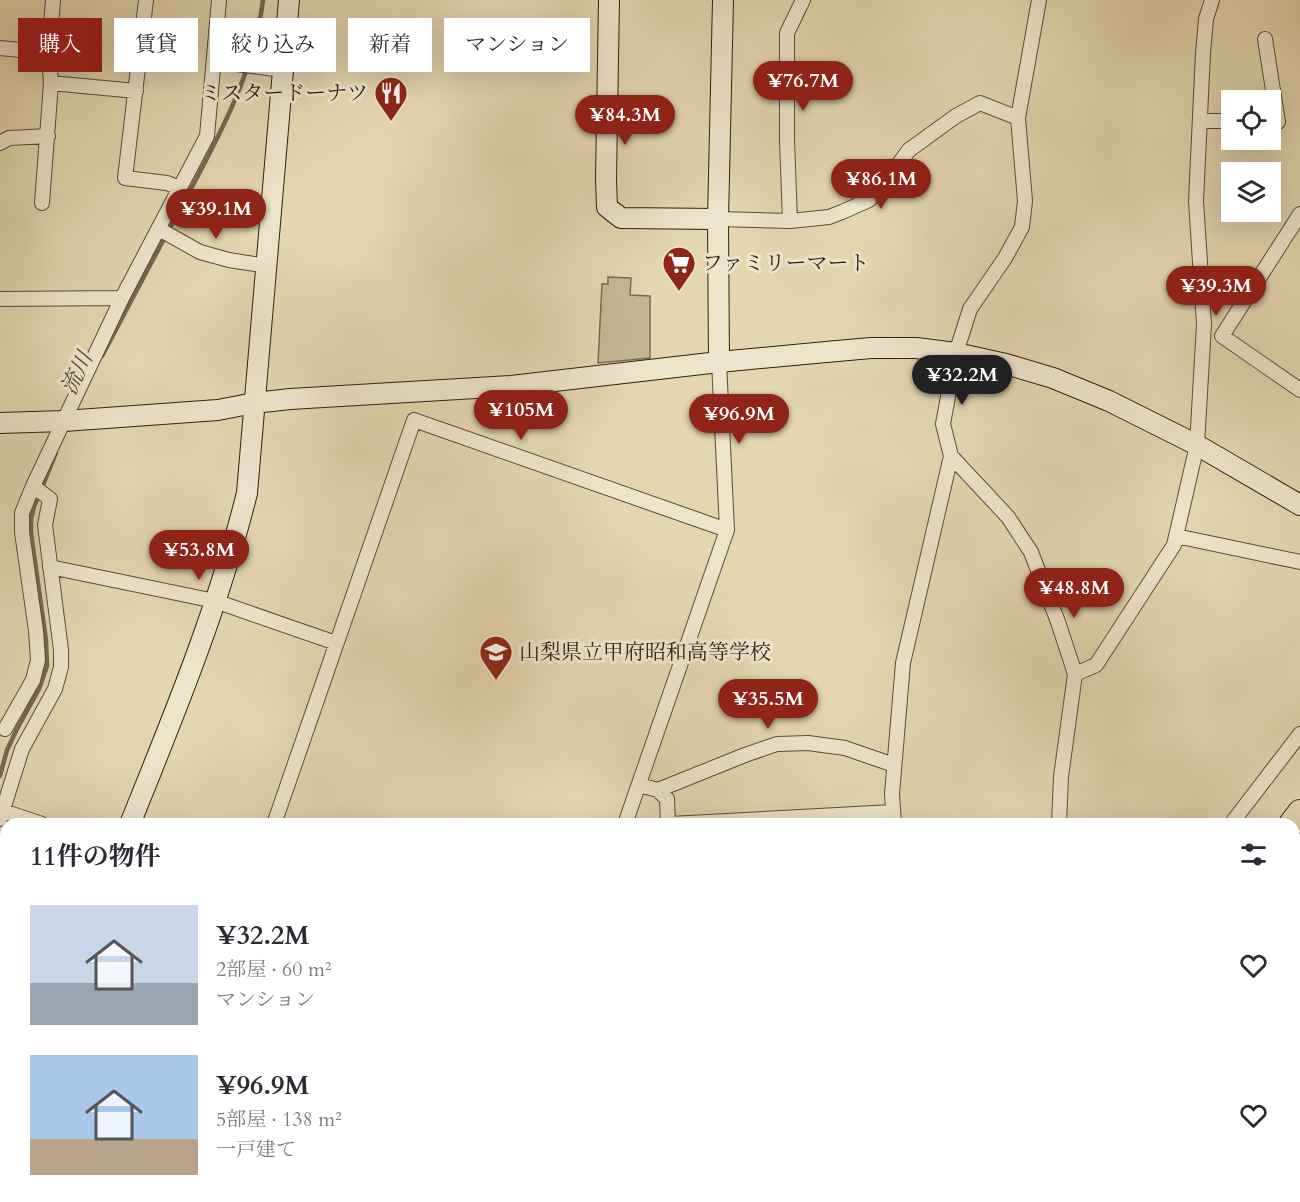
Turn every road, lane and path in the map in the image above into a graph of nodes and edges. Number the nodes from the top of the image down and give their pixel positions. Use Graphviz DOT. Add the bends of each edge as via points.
graph roads {
  1 [pos="53,0"];
  2 [pos="146,0"];
  3 [pos="219,0"];
  4 [pos="289,0"];
  5 [pos="609,0"];
  6 [pos="723,0"];
  7 [pos="803,0"];
  8 [pos="1039,0"];
  9 [pos="1212,0"];
  10 [pos="52,18"];
  11 [pos="218,18"];
  12 [pos="287,18"];
  13 [pos="1265,39"];
  14 [pos="0,48"];
  15 [pos="18,50"];
  16 [pos="50,72"];
  17 [pos="213,72"];
  18 [pos="282,72"];
  19 [pos="51,83"];
  20 [pos="1273,90"];
  21 [pos="136,91"];
  22 [pos="1018,118"];
  23 [pos="1200,121"];
  24 [pos="1221,121"];
  25 [pos="48,136"];
  26 [pos="0,143"];
  27 [pos="180,188"];
  28 [pos="42,204"];
  29 [pos="1300,214"];
  30 [pos="718,219"];
  31 [pos="790,221"];
  32 [pos="159,229"];
  33 [pos="267,266"];
  34 [pos="122,298"];
  35 [pos="0,299"];
  36 [pos="956,353"];
  37 [pos="719,362"];
  38 [pos="1300,390"];
  39 [pos="254,403"];
  40 [pos="64,421"];
  41 [pos="0,423"];
  42 [pos="1197,445"];
  43 [pos="951,456"];
  44 [pos="33,486"];
  45 [pos="1300,505"];
  46 [pos="727,530"];
  47 [pos="1176,536"];
  48 [pos="1300,562"];
  49 [pos="50,567"];
  50 [pos="214,601"];
  51 [pos="336,643"];
  52 [pos="1075,674"];
  53 [pos="2,726"];
  54 [pos="1300,734"];
  55 [pos="22,749"];
  56 [pos="894,765"];
  57 [pos="639,785"];
  58 [pos="658,790"];
  59 [pos="1,813"];
  60 [pos="20,818"];
  61 [pos="132,818"];
  62 [pos="276,818"];
  63 [pos="627,818"];
  64 [pos="669,818"];
  65 [pos="894,818"];
  66 [pos="1059,818"];
  67 [pos="1236,818"];
  1 -- 10 [label="street"];
  2 -- 21 [label="street"];
  3 -- 11 [label="street"];
  4 -- 12 [label="street"];
  5 -- 30 [label="street" via="607,207 621,218"];
  6 -- 30 [label="street"];
  7 -- 31 [label="street" via="788,33"];
  8 -- 22 [label="street"];
  9 -- 23 [label="street" via="1206,19"];
  13 -- 20 [label="street"];
  14 -- 15 [label="street"];
  16 -- 19 [label="street"];
  17 -- 27 [label="street" via="207,136"];
  18 -- 33 [label="street"];
  19 -- 21 [label="street"];
  19 -- 25 [label="street"];
  21 -- 27 [label="street" via="125,178"];
  22 -- 31 [label="street" via="980,103 909,150 869,200 829,217"];
  22 -- 36 [label="street" via="1022,227 970,309"];
  23 -- 24 [label="street"];
  23 -- 42 [label="street" via="1196,201 1204,324"];
  25 -- 26 [label="street" via="9,138"];
  25 -- 28 [label="street"];
  27 -- 32 [label="street"];
  29 -- 38 [label="street" via="1222,336"];
  30 -- 31 [label="street"];
  30 -- 37 [label="street"];
  32 -- 33 [label="street" via="201,252"];
  32 -- 34 [label="street"];
  33 -- 39 [label="street"];
  34 -- 35 [label="street"];
  34 -- 40 [label="street"];
  36 -- 37 [label="street" via="872,348"];
  36 -- 42 [label="street" via="1053,378"];
  36 -- 43 [label="street" via="943,424"];
  37 -- 39 [label="street" via="511,386"];
  37 -- 46 [label="street"];
  39 -- 40 [label="street" via="219,410"];
  39 -- 50 [label="street" via="247,493"];
  40 -- 41 [label="street"];
  40 -- 44 [label="street"];
  42 -- 45 [label="street"];
  42 -- 47 [label="street"];
  43 -- 52 [label="street" via="1008,517 1031,552"];
  43 -- 56 [label="street" via="903,663"];
  44 -- 49 [label="street" via="50,499 45,525"];
  44 -- 53 [label="street" via="22,513 22,532 38,660 33,680"];
  46 -- 51 [label="street" via="414,420"];
  46 -- 57 [label="street"];
  47 -- 48 [label="street"];
  47 -- 52 [label="street" via="1174,545 1096,665"];
  49 -- 50 [label="street"];
  49 -- 55 [label="street" via="61,667 55,689"];
  50 -- 51 [label="street"];
  50 -- 61 [label="street" via="175,714"];
  51 -- 62 [label="street"];
  52 -- 66 [label="street"];
  53 -- 55 [label="street"];
  54 -- 67 [label="street"];
  55 -- 59 [label="street"];
  56 -- 58 [label="street" via="845,748 777,744"];
  56 -- 65 [label="street"];
  57 -- 58 [label="street"];
  57 -- 63 [label="street"];
  58 -- 64 [label="street" via="668,800"];
  59 -- 60 [label="street"];
}
